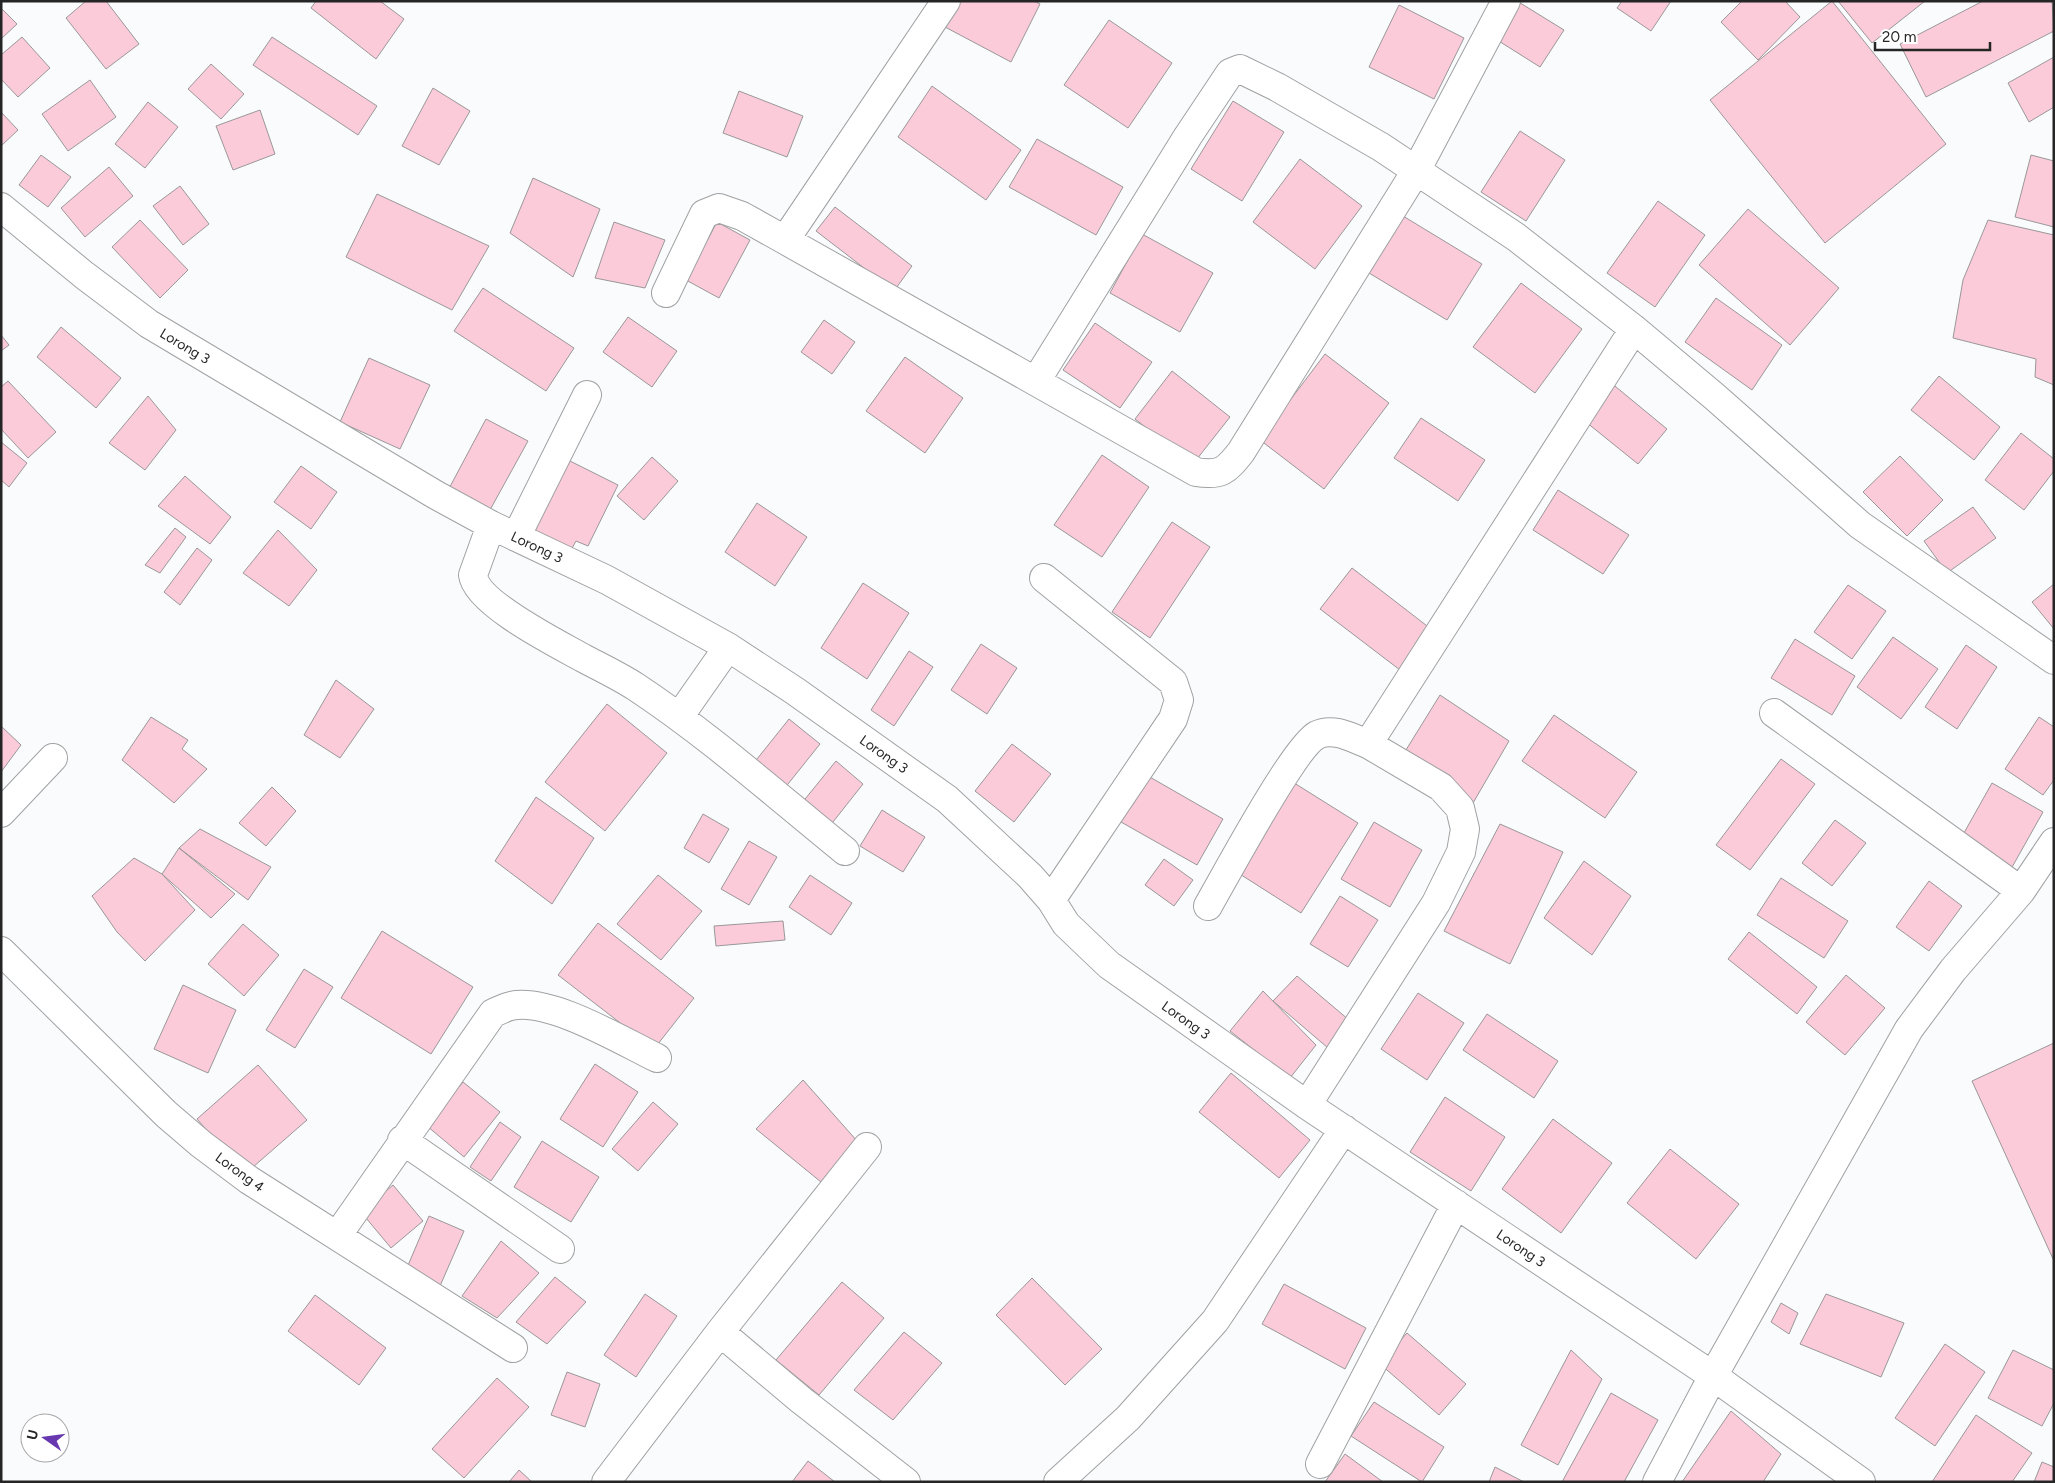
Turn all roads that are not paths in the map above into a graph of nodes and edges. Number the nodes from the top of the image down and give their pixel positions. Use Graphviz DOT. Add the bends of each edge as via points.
graph roads {
  1 [pos="946,1"];
  2 [pos="1506,1"];
  3 [pos="1416,171"];
  4 [pos="1,207"];
  5 [pos="784,240"];
  6 [pos="666,293"];
  7 [pos="1634,329"];
  8 [pos="1036,381"];
  9 [pos="587,395"];
  10 [pos="491,525"];
  11 [pos="516,537"];
  12 [pos="1044,578"];
  13 [pos="728,647"];
  14 [pos="2054,660"];
  15 [pos="1774,713"];
  16 [pos="679,717"];
  17 [pos="1368,744"];
  18 [pos="53,758"];
  19 [pos="1,813"];
  20 [pos="2054,842"];
  21 [pos="845,851"];
  22 [pos="2021,891"];
  23 [pos="1051,900"];
  24 [pos="1208,906"];
  25 [pos="1,952"];
  26 [pos="657,1058"];
  27 [pos="1307,1105"];
  28 [pos="1344,1129"];
  29 [pos="402,1140"];
  30 [pos="867,1147"];
  31 [pos="1456,1204"];
  32 [pos="337,1236"];
  33 [pos="560,1249"];
  34 [pos="720,1332"];
  35 [pos="513,1348"];
  36 [pos="1713,1376"];
  37 [pos="1320,1464"];
  38 [pos="606,1482"];
  39 [pos="906,1482"];
  40 [pos="1058,1482"];
  41 [pos="1656,1482"];
  42 [pos="1861,1482"];
  1 -- 5 [label="street"];
  2 -- 3 [label="street"];
  3 -- 7 [label="street" via="1516,237"];
  3 -- 8 [label="street" via="1265,415 1224,471 1212,474 1196,472"];
  3 -- 8 [label="street" via="1277,87 1240,69 1230,73"];
  4 -- 10 [label="street, Lorong 3" via="84,276 149,324"];
  5 -- 6 [label="street" via="742,216 719,208 704,214"];
  5 -- 8 [label="street"];
  7 -- 14 [label="street" via="1860,525"];
  7 -- 17 [label="street"];
  9 -- 11 [label="street"];
  10 -- 11 [label="street, Lorong 3"];
  10 -- 16 [label="street" via="473,575 477,587 530,629 634,686"];
  11 -- 13 [label="street, Lorong 3" via="608,580"];
  12 -- 23 [label="street" via="1173,682 1179,700 1173,719"];
  13 -- 16 [label="street"];
  13 -- 23 [label="street, Lorong 3" via="947,799"];
  15 -- 22 [label="street"];
  16 -- 21 [label="street"];
  17 -- 24 [label="street" via="1335,732 1318,735 1312,740 1290,766"];
  17 -- 27 [label="street" via="1441,788 1460,808 1465,829 1461,852 1436,903"];
  18 -- 19 [label="street"];
  20 -- 22 [label="street"];
  22 -- 36 [label="street" via="1953,970 1910,1029"];
  23 -- 27 [label="street, Lorong 3" via="1066,924 1098,957"];
  25 -- 32 [label="street, Lorong 4" via="180,1126 249,1180"];
  26 -- 29 [label="street" via="558,1012 511,1006 493,1013 487,1020"];
  27 -- 28 [label="street, Lorong 3"];
  28 -- 31 [label="street, Lorong 3"];
  28 -- 40 [label="street" via="1215,1321 1128,1418"];
  29 -- 32 [label="street"];
  29 -- 33 [label="street"];
  30 -- 34 [label="street"];
  31 -- 36 [label="street, Lorong 3"];
  31 -- 37 [label="street"];
  32 -- 35 [label="street, Lorong 4"];
  34 -- 38 [label="street"];
  34 -- 39 [label="street"];
  36 -- 41 [label="street"];
  36 -- 42 [label="street, Lorong 3"];
}
